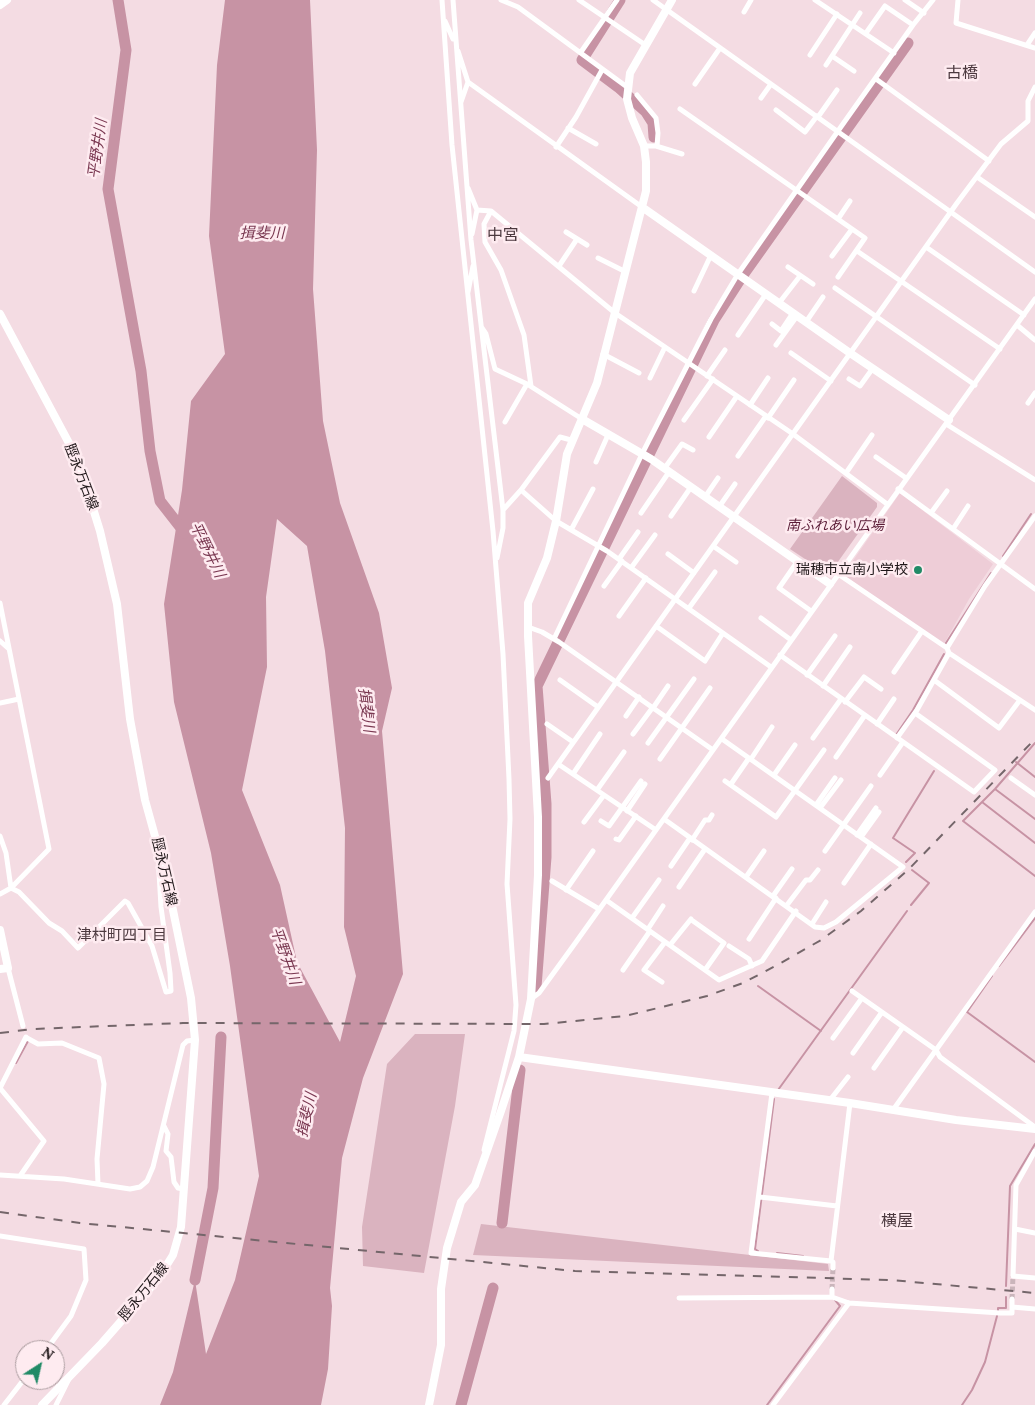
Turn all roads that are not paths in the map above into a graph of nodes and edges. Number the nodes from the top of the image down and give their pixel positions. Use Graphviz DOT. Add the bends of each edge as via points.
graph roads {
  1 [pos="7,0"];
  2 [pos="442,0"];
  3 [pos="453,0"];
  4 [pos="501,0"];
  5 [pos="579,0"];
  6 [pos="617,0"];
  7 [pos="653,0"];
  8 [pos="672,0"];
  9 [pos="751,0"];
  10 [pos="815,0"];
  11 [pos="905,0"];
  12 [pos="933,0"];
  13 [pos="958,0"];
  14 [pos="0,6"];
  15 [pos="666,9"];
  16 [pos="744,12"];
  17 [pos="860,13"];
  18 [pos="924,13"];
  19 [pos="837,14"];
  20 [pos="604,16"];
  21 [pos="443,17"];
  22 [pos="852,24"];
  23 [pos="913,25"];
  24 [pos="866,34"];
  25 [pos="1034,36"];
  26 [pos="454,42"];
  27 [pos="644,44"];
  28 [pos="1026,45"];
  29 [pos="720,48"];
  30 [pos="1035,48"];
  31 [pos="581,52"];
  32 [pos="894,53"];
  33 [pos="810,55"];
  34 [pos="832,56"];
  35 [pos="826,65"];
  36 [pos="602,70"];
  37 [pos="854,71"];
  38 [pos="876,78"];
  39 [pos="468,82"];
  40 [pos="695,84"];
  41 [pos="771,84"];
  42 [pos="1035,87"];
  43 [pos="626,88"];
  44 [pos="837,90"];
  45 [pos="637,95"];
  46 [pos="761,98"];
  47 [pos="460,105"];
  48 [pos="680,108"];
  49 [pos="776,110"];
  50 [pos="818,117"];
  51 [pos="1028,122"];
  52 [pos="1035,124"];
  53 [pos="568,128"];
  54 [pos="838,131"];
  55 [pos="596,144"];
  56 [pos="644,146"];
  57 [pos="657,146"];
  58 [pos="556,147"];
  59 [pos="682,154"];
  60 [pos="989,161"];
  61 [pos="977,177"];
  62 [pos="466,183"];
  63 [pos="797,191"];
  64 [pos="850,201"];
  65 [pos="642,207"];
  66 [pos="477,210"];
  67 [pos="491,211"];
  68 [pos="951,212"];
  69 [pos="1035,217"];
  70 [pos="838,219"];
  71 [pos="852,229"];
  72 [pos="566,232"];
  73 [pos="577,239"];
  74 [pos="471,240"];
  75 [pos="587,245"];
  76 [pos="926,247"];
  77 [pos="857,251"];
  78 [pos="710,255"];
  79 [pos="832,256"];
  80 [pos="598,258"];
  81 [pos="474,261"];
  82 [pos="559,266"];
  83 [pos="788,267"];
  84 [pos="626,272"];
  85 [pos="1035,272"];
  86 [pos="738,274"];
  87 [pos="800,276"];
  88 [pos="838,277"];
  89 [pos="901,282"];
  90 [pos="812,284"];
  91 [pos="835,288"];
  92 [pos="694,291"];
  93 [pos="766,294"];
  94 [pos="823,297"];
  95 [pos="467,298"];
  96 [pos="1035,299"];
  97 [pos="779,304"];
  98 [pos="615,313"];
  99 [pos="0,314"];
  100 [pos="795,314"];
  101 [pos="1024,315"];
  102 [pos="876,317"];
  103 [pos="806,322"];
  104 [pos="772,324"];
  105 [pos="480,325"];
  106 [pos="1017,325"];
  107 [pos="738,335"];
  108 [pos="1035,340"];
  109 [pos="776,345"];
  110 [pos="665,347"];
  111 [pos="1000,349"];
  112 [pos="725,350"];
  113 [pos="791,353"];
  114 [pos="850,353"];
  115 [pos="603,354"];
  116 [pos="688,362"];
  117 [pos="873,368"];
  118 [pos="639,373"];
  119 [pos="707,376"];
  120 [pos="650,378"];
  121 [pos="768,378"];
  122 [pos="850,378"];
  123 [pos="713,379"];
  124 [pos="794,380"];
  125 [pos="831,380"];
  126 [pos="529,385"];
  127 [pos="975,385"];
  128 [pos="1035,393"];
  129 [pos="737,396"];
  130 [pos="1028,403"];
  131 [pos="750,405"];
  132 [pos="767,417"];
  133 [pos="582,419"];
  134 [pos="684,420"];
  135 [pos="505,422"];
  136 [pos="948,422"];
  137 [pos="792,434"];
  138 [pos="608,435"];
  139 [pos="872,435"];
  140 [pos="709,437"];
  141 [pos="571,440"];
  142 [pos="693,450"];
  143 [pos="642,454"];
  144 [pos="738,456"];
  145 [pos="876,457"];
  146 [pos="596,462"];
  147 [pos="667,470"];
  148 [pos="846,473"];
  149 [pos="718,478"];
  150 [pos="906,478"];
  151 [pos="1035,480"];
  152 [pos="735,484"];
  153 [pos="691,487"];
  154 [pos="593,489"];
  155 [pos="898,489"];
  156 [pos="521,490"];
  157 [pos="947,491"];
  158 [pos="705,497"];
  159 [pos="888,504"];
  160 [pos="968,506"];
  161 [pos="719,507"];
  162 [pos="503,510"];
  163 [pos="641,513"];
  164 [pos="931,513"];
  165 [pos="671,516"];
  166 [pos="1035,516"];
  167 [pos="734,517"];
  168 [pos="556,521"];
  169 [pos="953,529"];
  170 [pos="572,530"];
  171 [pos="638,532"];
  172 [pos="655,535"];
  173 [pos="599,546"];
  174 [pos="712,546"];
  175 [pos="668,554"];
  176 [pos="621,560"];
  177 [pos="736,562"];
  178 [pos="797,562"];
  179 [pos="1000,564"];
  180 [pos="496,566"];
  181 [pos="631,568"];
  182 [pos="715,572"];
  183 [pos="694,573"];
  184 [pos="838,574"];
  185 [pos="646,578"];
  186 [pos="830,584"];
  187 [pos="604,586"];
  188 [pos="1035,589"];
  189 [pos="676,599"];
  190 [pos="0,603"];
  191 [pos="688,608"];
  192 [pos="811,611"];
  193 [pos="619,616"];
  194 [pos="761,618"];
  195 [pos="656,626"];
  196 [pos="528,628"];
  197 [pos="922,631"];
  198 [pos="724,633"];
  199 [pos="835,636"];
  200 [pos="554,639"];
  201 [pos="791,640"];
  202 [pos="0,641"];
  203 [pos="850,647"];
  204 [pos="10,650"];
  205 [pos="948,650"];
  206 [pos="780,655"];
  207 [pos="771,667"];
  208 [pos="894,672"];
  209 [pos="807,675"];
  210 [pos="694,679"];
  211 [pos="560,680"];
  212 [pos="934,680"];
  213 [pos="616,681"];
  214 [pos="668,686"];
  215 [pos="823,686"];
  216 [pos="710,688"];
  217 [pos="881,689"];
  218 [pos="639,697"];
  219 [pos="19,699"];
  220 [pos="894,699"];
  221 [pos="843,700"];
  222 [pos="1020,700"];
  223 [pos="0,703"];
  224 [pos="653,707"];
  225 [pos="598,708"];
  226 [pos="1035,710"];
  227 [pos="915,713"];
  228 [pos="865,715"];
  229 [pos="626,716"];
  230 [pos="667,717"];
  231 [pos="547,724"];
  232 [pos="877,724"];
  233 [pos="772,727"];
  234 [pos="682,728"];
  235 [pos="600,734"];
  236 [pos="633,734"];
  237 [pos="722,738"];
  238 [pos="813,738"];
  239 [pos="897,738"];
  240 [pos="574,742"];
  241 [pos="903,742"];
  242 [pos="648,743"];
  243 [pos="795,745"];
  244 [pos="713,750"];
  245 [pos="824,750"];
  246 [pos="624,752"];
  247 [pos="836,757"];
  248 [pos="750,758"];
  249 [pos="660,759"];
  250 [pos="558,764"];
  251 [pos="573,774"];
  252 [pos="774,775"];
  253 [pos="880,775"];
  254 [pos="548,778"];
  255 [pos="1011,778"];
  256 [pos="838,779"];
  257 [pos="725,781"];
  258 [pos="643,783"];
  259 [pos="731,784"];
  260 [pos="871,786"];
  261 [pos="597,790"];
  262 [pos="796,790"];
  263 [pos="604,795"];
  264 [pos="1035,795"];
  265 [pos="818,807"];
  266 [pos="625,809"];
  267 [pos="877,810"];
  268 [pos="712,815"];
  269 [pos="636,816"];
  270 [pos="664,819"];
  271 [pos="601,821"];
  272 [pos="584,822"];
  273 [pos="844,824"];
  274 [pos="656,830"];
  275 [pos="0,836"];
  276 [pos="859,836"];
  277 [pos="156,837"];
  278 [pos="616,839"];
  279 [pos="691,839"];
  280 [pos="871,844"];
  281 [pos="705,849"];
  282 [pos="593,851"];
  283 [pos="764,851"];
  284 [pos="826,851"];
  285 [pos="671,866"];
  286 [pos="792,869"];
  287 [pos="818,870"];
  288 [pos="746,877"];
  289 [pos="659,880"];
  290 [pos="552,881"];
  291 [pos="844,883"];
  292 [pos="679,887"];
  293 [pos="11,888"];
  294 [pos="566,890"];
  295 [pos="0,894"];
  296 [pos="775,897"];
  297 [pos="606,900"];
  298 [pos="826,902"];
  299 [pos="663,906"];
  300 [pos="787,906"];
  301 [pos="599,909"];
  302 [pos="796,911"];
  303 [pos="1035,912"];
  304 [pos="632,918"];
  305 [pos="812,924"];
  306 [pos="0,930"];
  307 [pos="649,930"];
  308 [pos="749,939"];
  309 [pos="668,944"];
  310 [pos="729,946"];
  311 [pos="752,966"];
  312 [pos="4,968"];
  313 [pos="623,970"];
  314 [pos="705,970"];
  315 [pos="662,982"];
  316 [pos="852,991"];
  317 [pos="862,998"];
  318 [pos="531,999"];
  319 [pos="882,1012"];
  320 [pos="23,1026"];
  321 [pos="903,1026"];
  322 [pos="833,1038"];
  323 [pos="195,1040"];
  324 [pos="936,1050"];
  325 [pos="853,1053"];
  326 [pos="519,1057"];
  327 [pos="874,1068"];
  328 [pos="848,1077"];
  329 [pos="772,1093"];
  330 [pos="830,1100"];
  331 [pos="850,1103"];
  332 [pos="893,1110"];
  333 [pos="164,1126"];
  334 [pos="1035,1128"];
  335 [pos="1035,1151"];
  336 [pos="483,1156"];
  337 [pos="0,1175"];
  338 [pos="20,1176"];
  339 [pos="98,1184"];
  340 [pos="184,1189"];
  341 [pos="760,1197"];
  342 [pos="837,1206"];
  343 [pos="1015,1229"];
  344 [pos="1035,1233"];
  345 [pos="0,1236"];
  346 [pos="831,1261"];
  347 [pos="833,1268"];
  348 [pos="1035,1278"];
  349 [pos="832,1289"];
  350 [pos="832,1297"];
  351 [pos="679,1298"];
  352 [pos="1012,1299"];
  353 [pos="849,1303"];
  354 [pos="1012,1307"];
  355 [pos="1035,1309"];
  356 [pos="53,1340"];
  357 [pos="71,1374"];
  358 [pos="16,1390"];
  359 [pos="4,1405"];
  360 [pos="42,1405"];
  361 [pos="56,1405"];
  362 [pos="429,1405"];
  363 [pos="773,1405"];
  1 -- 14 [label="street"];
  2 -- 21 [label="street"];
  3 -- 26 [label="street"];
  4 -- 31 [label="street" via="518,7"];
  5 -- 20 [label="street"];
  6 -- 20 [label="street"];
  7 -- 15 [label="street"];
  8 -- 15 [label="street"];
  9 -- 16 [label="street"];
  10 -- 19 [label="street"];
  11 -- 18 [label="street"];
  12 -- 18 [label="street"];
  13 -- 28 [label="street" via="956,23"];
  15 -- 27 [label="street"];
  15 -- 29 [label="street"];
  17 -- 22 [label="street"];
  18 -- 23 [label="street"];
  19 -- 22 [label="street"];
  19 -- 33 [label="street"];
  20 -- 27 [label="street"];
  20 -- 31 [label="street"];
  21 -- 26 [label="street"];
  21 -- 95 [label="street"];
  22 -- 24 [label="street"];
  22 -- 34 [label="street"];
  23 -- 24 [label="street" via="885,6"];
  23 -- 32 [label="street"];
  24 -- 32 [label="street"];
  25 -- 28 [label="street"];
  26 -- 39 [label="street"];
  26 -- 47 [label="street"];
  27 -- 43 [label="street"];
  28 -- 30 [label="street"];
  29 -- 40 [label="street"];
  29 -- 41 [label="street"];
  31 -- 36 [label="street"];
  32 -- 38 [label="street"];
  34 -- 35 [label="street"];
  34 -- 37 [label="street"];
  36 -- 43 [label="street"];
  36 -- 53 [label="street"];
  38 -- 54 [label="street"];
  38 -- 60 [label="street"];
  39 -- 47 [label="street"];
  39 -- 58 [label="street"];
  41 -- 46 [label="street"];
  41 -- 50 [label="street"];
  42 -- 51 [label="street" via="1028,100"];
  43 -- 56 [label="street" via="632,118"];
  44 -- 50 [label="street"];
  45 -- 57 [label="street" via="656,118"];
  47 -- 62 [label="street"];
  48 -- 63 [label="street"];
  49 -- 50 [label="street" via="805,132"];
  50 -- 54 [label="street"];
  51 -- 52 [label="street"];
  51 -- 60 [label="street" via="1001,144"];
  53 -- 55 [label="street"];
  53 -- 58 [label="street"];
  54 -- 63 [label="street"];
  54 -- 68 [label="street"];
  56 -- 57 [label="street"];
  56 -- 65 [label="street" via="646,191"];
  57 -- 59 [label="street"];
  58 -- 65 [label="street"];
  60 -- 61 [label="street"];
  61 -- 68 [label="street"];
  61 -- 69 [label="street"];
  62 -- 66 [label="street"];
  62 -- 74 [label="street"];
  63 -- 70 [label="street"];
  63 -- 86 [label="street"];
  64 -- 70 [label="street"];
  65 -- 78 [label="street"];
  65 -- 84 [label="street"];
  66 -- 67 [label="street"];
  66 -- 74 [label="street"];
  67 -- 82 [label="street"];
  67 -- 126 [label="street" via="484,224 485,242 501,270 524,335"];
  68 -- 76 [label="street"];
  68 -- 85 [label="street"];
  70 -- 71 [label="street"];
  71 -- 77 [label="street" via="865,238"];
  71 -- 79 [label="street"];
  72 -- 73 [label="street"];
  73 -- 75 [label="street"];
  73 -- 82 [label="street"];
  74 -- 81 [label="street"];
  76 -- 89 [label="street"];
  76 -- 101 [label="street"];
  77 -- 88 [label="street"];
  77 -- 89 [label="street"];
  78 -- 86 [label="street"];
  78 -- 92 [label="street"];
  80 -- 84 [label="street"];
  81 -- 95 [label="street"];
  81 -- 105 [label="street"];
  82 -- 98 [label="street"];
  83 -- 87 [label="street"];
  84 -- 98 [label="street"];
  86 -- 93 [label="street"];
  86 -- 116 [label="street"];
  87 -- 90 [label="street"];
  87 -- 97 [label="street"];
  89 -- 102 [label="street"];
  89 -- 111 [label="street"];
  91 -- 102 [label="street"];
  93 -- 97 [label="street"];
  93 -- 107 [label="street"];
  94 -- 103 [label="street"];
  95 -- 180 [label="street"];
  96 -- 101 [label="street"];
  97 -- 100 [label="street"];
  98 -- 110 [label="street"];
  98 -- 115 [label="street"];
  99 -- 277 [label="street, 脛永万石線" via="78,460 90,495 117,604 130,719"];
  100 -- 103 [label="street"];
  100 -- 104 [label="street" via="781,330"];
  100 -- 109 [label="street"];
  101 -- 106 [label="street"];
  102 -- 114 [label="street"];
  102 -- 127 [label="street"];
  103 -- 114 [label="street"];
  105 -- 126 [label="street" via="486,334 495,369"];
  105 -- 162 [label="street"];
  106 -- 108 [label="street"];
  106 -- 111 [label="street"];
  110 -- 116 [label="street"];
  110 -- 120 [label="street"];
  111 -- 127 [label="street"];
  112 -- 119 [label="street"];
  113 -- 125 [label="street"];
  114 -- 117 [label="street"];
  114 -- 125 [label="street"];
  115 -- 118 [label="street"];
  115 -- 133 [label="street" via="597,383"];
  116 -- 119 [label="street"];
  116 -- 143 [label="street"];
  117 -- 122 [label="street" via="860,386"];
  117 -- 136 [label="street"];
  119 -- 123 [label="street"];
  121 -- 131 [label="street"];
  123 -- 129 [label="street"];
  123 -- 134 [label="street"];
  124 -- 132 [label="street"];
  125 -- 137 [label="street"];
  126 -- 133 [label="street"];
  126 -- 135 [label="street"];
  127 -- 136 [label="street"];
  128 -- 130 [label="street"];
  129 -- 131 [label="street"];
  129 -- 140 [label="street"];
  131 -- 132 [label="street"];
  132 -- 137 [label="street"];
  132 -- 144 [label="street"];
  133 -- 138 [label="street"];
  133 -- 141 [label="street"];
  136 -- 150 [label="street"];
  136 -- 151 [label="street"];
  137 -- 148 [label="street"];
  137 -- 167 [label="street"];
  138 -- 143 [label="street"];
  138 -- 146 [label="street"];
  139 -- 148 [label="street"];
  141 -- 156 [label="street" via="560,437"];
  141 -- 168 [label="street"];
  142 -- 147 [label="street" via="682,444"];
  143 -- 147 [label="street"];
  143 -- 173 [label="street"];
  145 -- 150 [label="street"];
  147 -- 153 [label="street"];
  147 -- 163 [label="street"];
  148 -- 159 [label="street"];
  149 -- 158 [label="street"];
  150 -- 155 [label="street"];
  152 -- 161 [label="street"];
  153 -- 158 [label="street"];
  153 -- 165 [label="street"];
  154 -- 170 [label="street"];
  155 -- 159 [label="street"];
  155 -- 164 [label="street"];
  156 -- 162 [label="street"];
  156 -- 168 [label="street"];
  157 -- 164 [label="street"];
  158 -- 161 [label="street"];
  159 -- 184 [label="street"];
  160 -- 169 [label="street"];
  161 -- 167 [label="street"];
  162 -- 180 [label="street"];
  164 -- 169 [label="street"];
  166 -- 179 [label="street"];
  167 -- 174 [label="street"];
  167 -- 178 [label="street"];
  168 -- 170 [label="street"];
  168 -- 196 [label="street" via="547,558 528,602"];
  169 -- 179 [label="street"];
  170 -- 173 [label="street"];
  171 -- 176 [label="street"];
  172 -- 181 [label="street"];
  173 -- 176 [label="street"];
  173 -- 200 [label="street"];
  174 -- 177 [label="street"];
  174 -- 183 [label="street"];
  175 -- 183 [label="street"];
  176 -- 181 [label="street"];
  176 -- 187 [label="street"];
  178 -- 186 [label="street"];
  178 -- 192 [label="street" via="779,588"];
  179 -- 188 [label="street"];
  179 -- 205 [label="street"];
  180 -- 336 [label="street" via="509,779 507,884 516,1005 514,1031"];
  181 -- 185 [label="street"];
  182 -- 191 [label="street"];
  183 -- 189 [label="street"];
  184 -- 186 [label="street"];
  184 -- 197 [label="street"];
  185 -- 189 [label="street"];
  185 -- 193 [label="street"];
  186 -- 192 [label="street"];
  189 -- 191 [label="street"];
  189 -- 195 [label="street"];
  190 -- 204 [label="street"];
  191 -- 198 [label="street"];
  192 -- 201 [label="street"];
  194 -- 201 [label="street"];
  195 -- 198 [label="street" via="705,661"];
  195 -- 213 [label="street"];
  196 -- 200 [label="street"];
  196 -- 318 [label="street" via="538,818"];
  197 -- 205 [label="street"];
  197 -- 208 [label="street"];
  198 -- 207 [label="street"];
  199 -- 209 [label="street"];
  200 -- 213 [label="street"];
  201 -- 206 [label="street"];
  202 -- 204 [label="street"];
  203 -- 215 [label="street"];
  204 -- 219 [label="street"];
  205 -- 212 [label="street"];
  205 -- 222 [label="street"];
  206 -- 207 [label="street"];
  206 -- 209 [label="street"];
  207 -- 237 [label="street"];
  209 -- 215 [label="street"];
  210 -- 230 [label="street"];
  211 -- 225 [label="street"];
  212 -- 222 [label="street" via="1000,728"];
  212 -- 227 [label="street"];
  213 -- 218 [label="street"];
  213 -- 225 [label="street"];
  214 -- 224 [label="street"];
  215 -- 221 [label="street"];
  216 -- 234 [label="street"];
  217 -- 221 [label="street" via="864,677"];
  218 -- 224 [label="street"];
  218 -- 229 [label="street"];
  219 -- 223 [label="street"];
  219 -- 293 [label="street" via="49,849"];
  220 -- 232 [label="street"];
  221 -- 228 [label="street"];
  221 -- 238 [label="street"];
  222 -- 226 [label="street"];
  224 -- 230 [label="street"];
  224 -- 236 [label="street"];
  225 -- 240 [label="street"];
  227 -- 239 [label="street"];
  227 -- 241 [label="street" via="995,770 974,792"];
  228 -- 232 [label="street"];
  228 -- 247 [label="street"];
  230 -- 234 [label="street"];
  230 -- 242 [label="street"];
  231 -- 240 [label="street"];
  232 -- 239 [label="street"];
  233 -- 248 [label="street"];
  234 -- 244 [label="street"];
  234 -- 249 [label="street"];
  235 -- 251 [label="street"];
  237 -- 244 [label="street"];
  237 -- 248 [label="street"];
  239 -- 241 [label="street"];
  240 -- 250 [label="street"];
  241 -- 253 [label="street"];
  243 -- 252 [label="street"];
  244 -- 270 [label="street"];
  245 -- 262 [label="street"];
  246 -- 261 [label="street"];
  248 -- 252 [label="street"];
  248 -- 259 [label="street"];
  250 -- 251 [label="street"];
  250 -- 254 [label="street"];
  251 -- 261 [label="street"];
  252 -- 262 [label="street"];
  255 -- 264 [label="street"];
  256 -- 265 [label="street"];
  257 -- 259 [label="street"];
  258 -- 266 [label="street"];
  259 -- 262 [label="street" via="776,817"];
  260 -- 273 [label="street"];
  261 -- 263 [label="street"];
  262 -- 265 [label="street"];
  263 -- 266 [label="street"];
  263 -- 272 [label="street"];
  265 -- 273 [label="street"];
  266 -- 269 [label="street"];
  266 -- 271 [label="street" via="609,826"];
  267 -- 276 [label="street"];
  268 -- 279 [label="street"];
  269 -- 274 [label="street"];
  269 -- 278 [label="street" via="619,840"];
  270 -- 274 [label="street"];
  270 -- 279 [label="street"];
  273 -- 276 [label="street"];
  273 -- 284 [label="street"];
  274 -- 297 [label="street"];
  275 -- 293 [label="street"];
  276 -- 280 [label="street"];
  277 -- 293 [label="street" via="171,991 166,992 152,946 125,901 78,948"];
  277 -- 323 [label="street, 脛永万石線" via="191,998"];
  279 -- 281 [label="street"];
  279 -- 285 [label="street"];
  280 -- 291 [label="street"];
  280 -- 305 [label="street" via="903,867 836,922 824,928"];
  281 -- 288 [label="street"];
  281 -- 292 [label="street"];
  282 -- 294 [label="street"];
  283 -- 288 [label="street"];
  286 -- 296 [label="street"];
  287 -- 300 [label="street" via="810,880 806,880"];
  288 -- 296 [label="street"];
  289 -- 304 [label="street"];
  290 -- 294 [label="street"];
  293 -- 295 [label="street"];
  294 -- 301 [label="street"];
  296 -- 300 [label="street"];
  296 -- 308 [label="street"];
  297 -- 301 [label="street"];
  297 -- 304 [label="street"];
  298 -- 305 [label="street"];
  299 -- 307 [label="street"];
  300 -- 302 [label="street"];
  301 -- 318 [label="street" via="539,993"];
  302 -- 305 [label="street"];
  302 -- 311 [label="street" via="762,961"];
  303 -- 324 [label="street"];
  304 -- 307 [label="street"];
  306 -- 312 [label="street"];
  307 -- 309 [label="street"];
  307 -- 313 [label="street"];
  309 -- 314 [label="street"];
  309 -- 314 [label="street" via="692,920 724,943"];
  309 -- 315 [label="street" via="644,970"];
  310 -- 311 [label="street" via="749,959"];
  311 -- 314 [label="street" via="719,980"];
  312 -- 320 [label="street"];
  316 -- 317 [label="street"];
  317 -- 319 [label="street"];
  317 -- 322 [label="street"];
  318 -- 326 [label="street"];
  319 -- 321 [label="street"];
  319 -- 325 [label="street"];
  321 -- 324 [label="street"];
  321 -- 327 [label="street"];
  323 -- 333 [label="street" via="183,1045"];
  323 -- 340 [label="street, 脛永万石線"];
  324 -- 332 [label="street"];
  324 -- 334 [label="street" via="940,1057"];
  326 -- 329 [label="street"];
  326 -- 336 [label="street"];
  328 -- 330 [label="street"];
  329 -- 330 [label="street"];
  329 -- 341 [label="street"];
  330 -- 331 [label="street"];
  331 -- 332 [label="street"];
  331 -- 342 [label="street"];
  332 -- 334 [label="street" via="1014,1128"];
  333 -- 339 [label="street" via="147,1181 140,1187 130,1188"];
  333 -- 340 [label="street" via="168,1134 166,1151 174,1182 178,1188"];
  335 -- 343 [label="street" via="1016,1185"];
  336 -- 362 [label="street" via="475,1185 461,1202 447,1248 441,1289 441,1345"];
  337 -- 338 [label="street"];
  338 -- 339 [label="street"];
  338 -- 339 [label="street" via="44,1141 0,1088 26,1037 38,1044 62,1043 99,1058 104,1084 97,1158"];
  340 -- 357 [label="street, 脛永万石線" via="181,1227 173,1255 158,1279"];
  341 -- 342 [label="street"];
  341 -- 346 [label="street" via="752,1253"];
  342 -- 346 [label="street"];
  343 -- 344 [label="street"];
  343 -- 348 [label="street" via="1013,1276"];
  345 -- 356 [label="street" via="84,1249 86,1280 71,1316"];
  346 -- 347 [label="street"];
  349 -- 350 [label="street"];
  350 -- 351 [label="street"];
  350 -- 353 [label="street"];
  352 -- 354 [label="street"];
  353 -- 354 [label="street" via="1000,1313 1012,1313"];
  353 -- 363 [label="street"];
  354 -- 355 [label="street"];
  357 -- 360 [label="street, 脛永万石線"];
  357 -- 361 [label="street"];
  358 -- 359 [label="street"];
}
